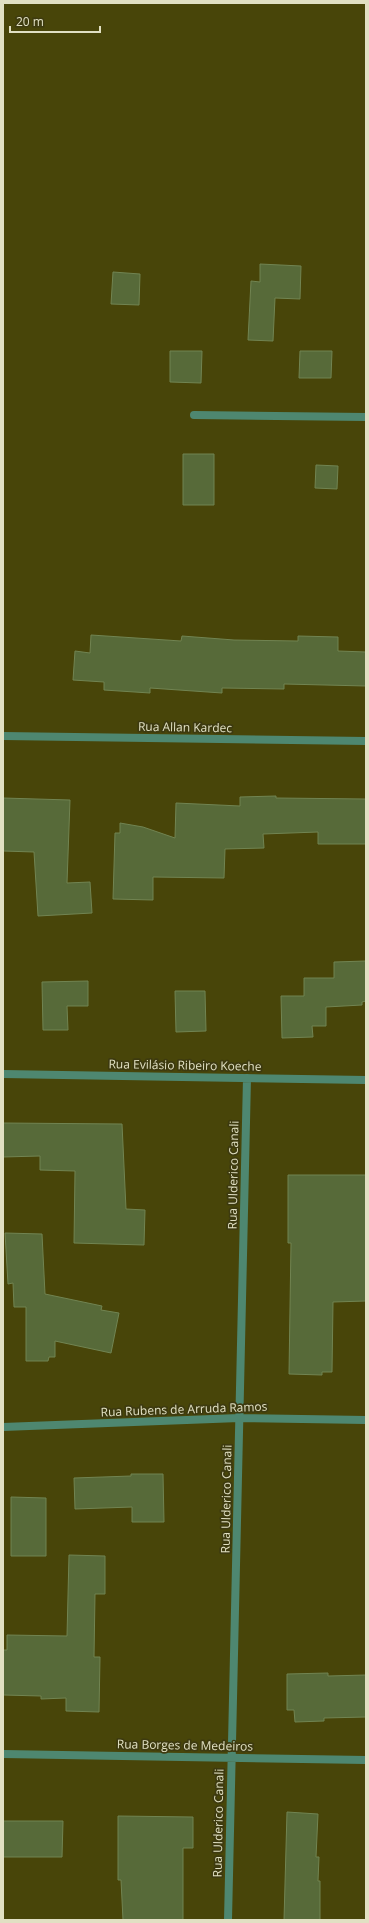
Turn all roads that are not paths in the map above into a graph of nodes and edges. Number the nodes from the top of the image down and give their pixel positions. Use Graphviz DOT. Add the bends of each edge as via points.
graph roads {
  1 [pos="194,415"];
  2 [pos="366,417"];
  3 [pos="3,736"];
  4 [pos="366,741"];
  5 [pos="3,1074"];
  6 [pos="247,1078"];
  7 [pos="366,1080"];
  8 [pos="239,1418"];
  9 [pos="366,1420"];
  10 [pos="3,1426"];
  11 [pos="3,1754"];
  12 [pos="232,1758"];
  13 [pos="366,1760"];
  14 [pos="228,1920"];
  1 -- 2 [label="street"];
  3 -- 4 [label="street, Rua Allan Kardec"];
  5 -- 6 [label="street, Rua Evilásio Ribeiro Koeche"];
  6 -- 7 [label="street, Rua Evilásio Ribeiro Koeche"];
  6 -- 8 [label="street, Rua Ulderico Canali"];
  8 -- 9 [label="street, Rua Rubens de Arruda Ramos"];
  8 -- 10 [label="street, Rua Rubens de Arruda Ramos"];
  8 -- 12 [label="street, Rua Ulderico Canali"];
  11 -- 12 [label="street, Rua Borges de Medeiros"];
  12 -- 13 [label="street, Rua Borges de Medeiros"];
  12 -- 14 [label="street, Rua Ulderico Canali"];
}
